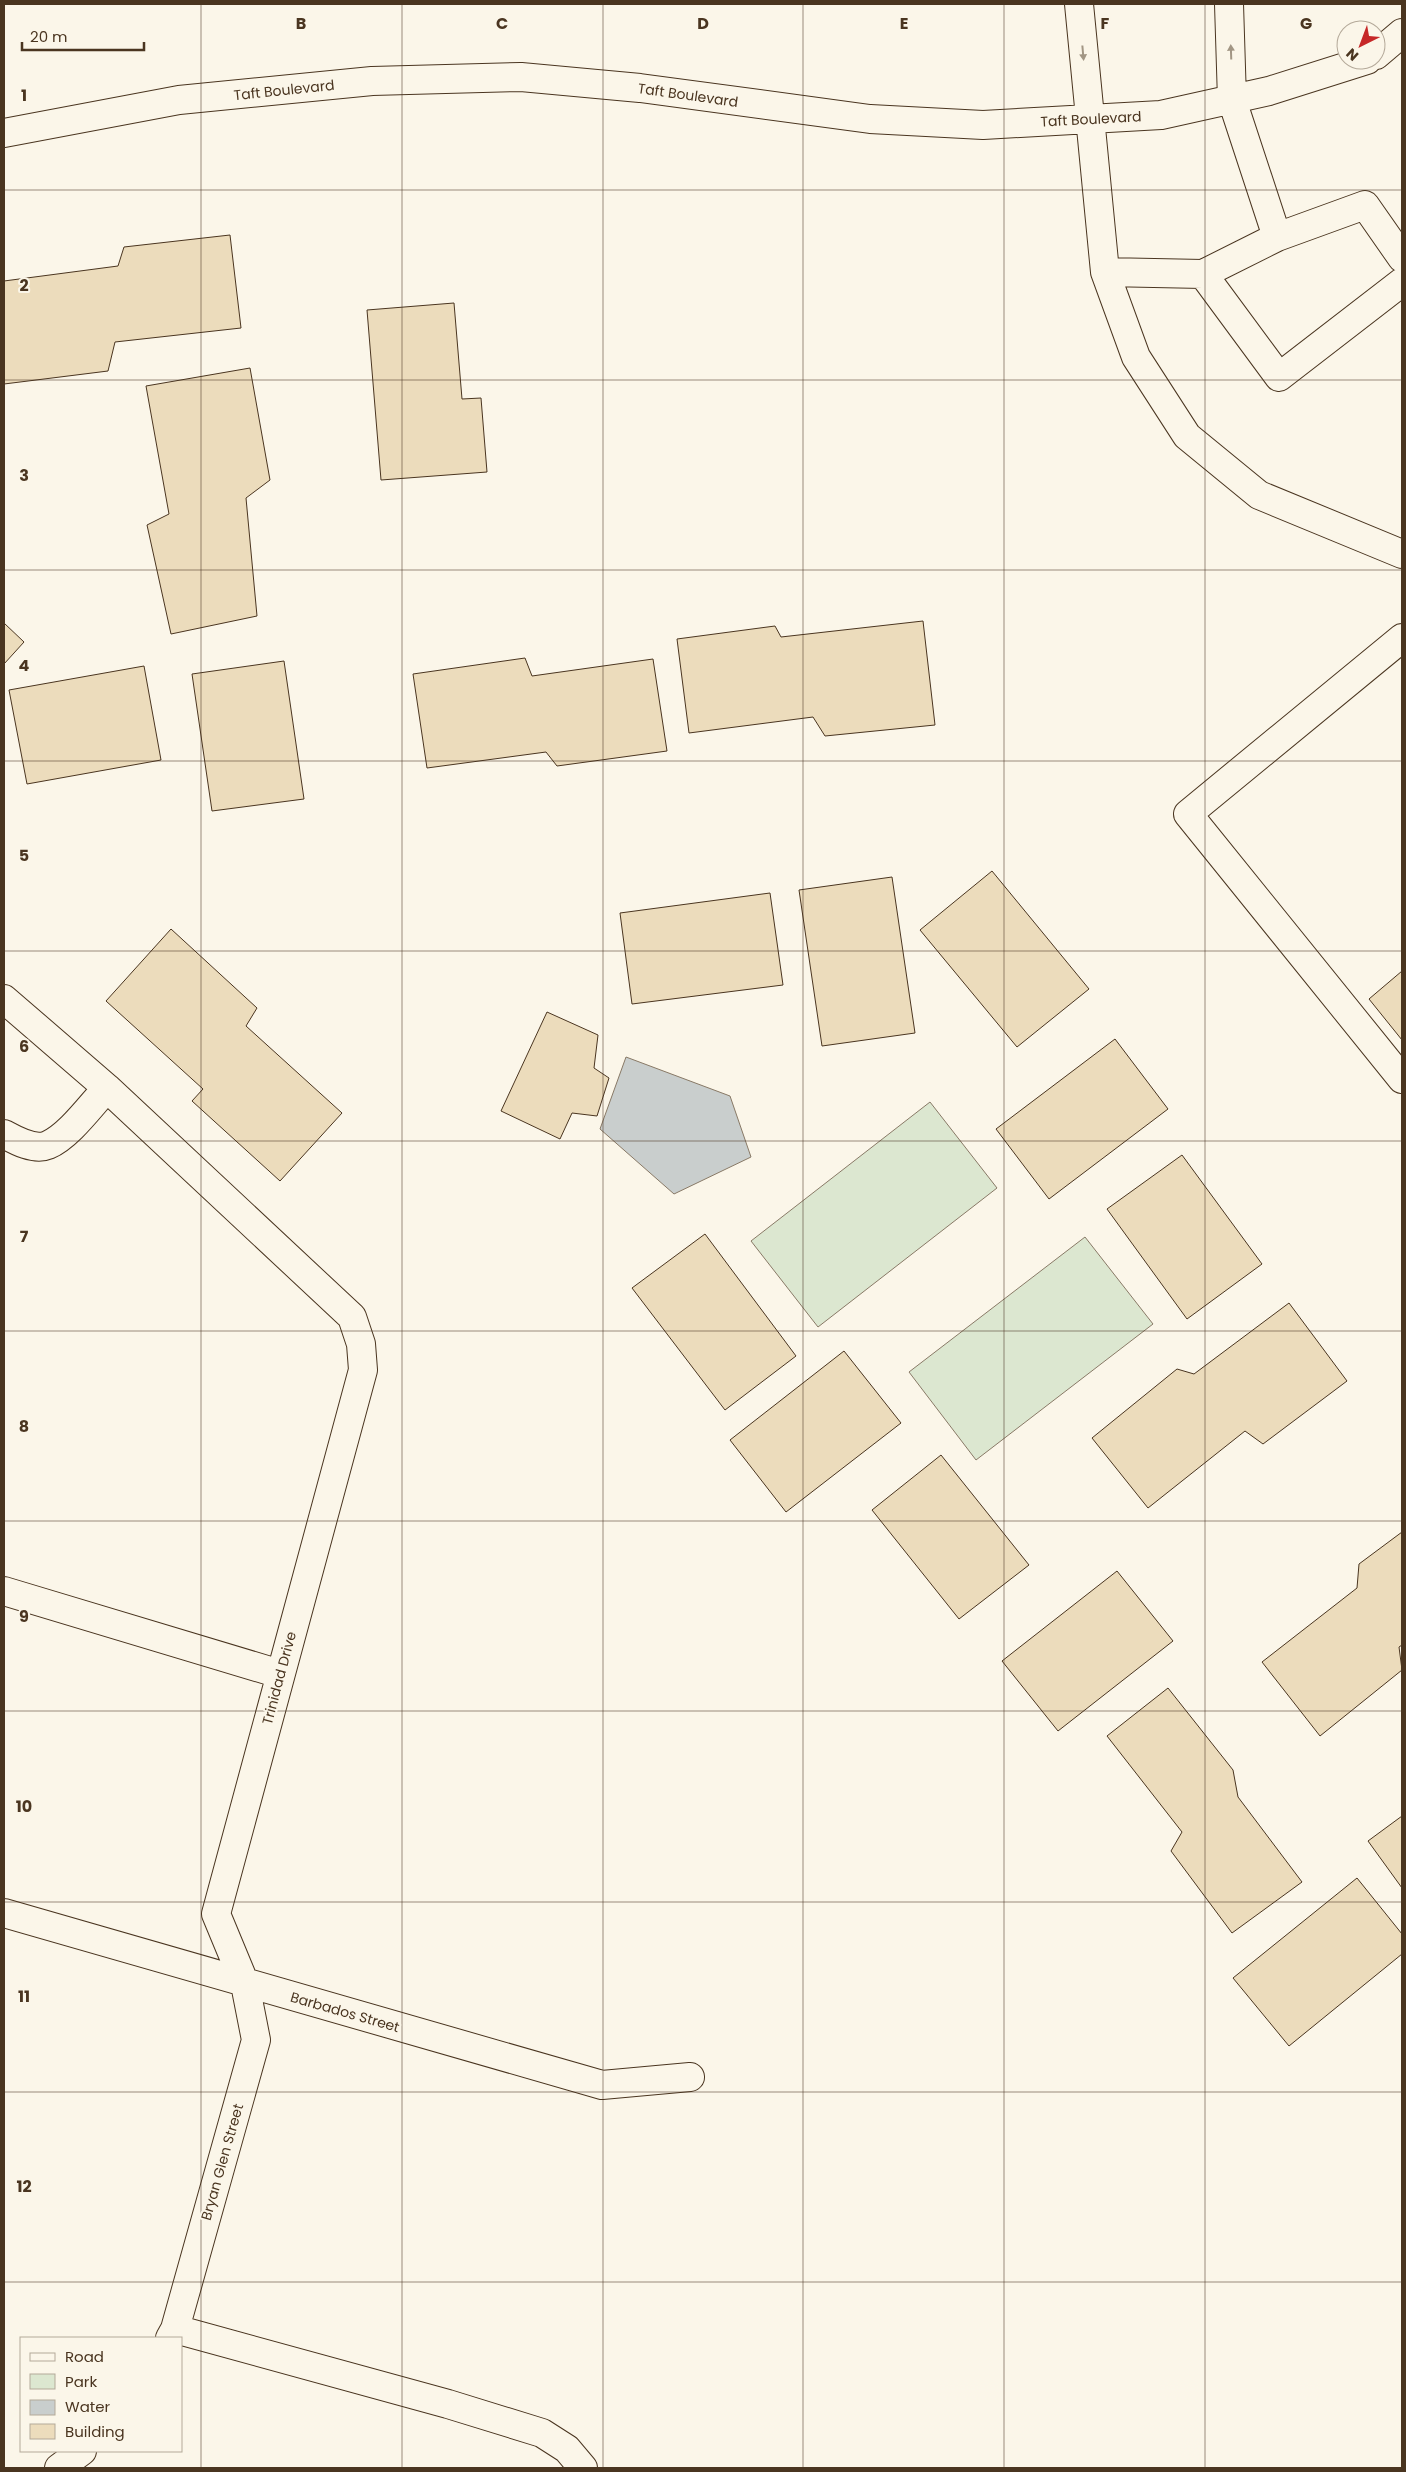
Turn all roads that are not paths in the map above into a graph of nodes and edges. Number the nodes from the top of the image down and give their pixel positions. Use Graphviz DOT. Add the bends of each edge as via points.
graph roads {
  1 [pos="1085,4"];
  2 [pos="1229,4"];
  3 [pos="1402,33"];
  4 [pos="1386,47"];
  5 [pos="1402,48"];
  6 [pos="1386,53"];
  7 [pos="1336,70"];
  8 [pos="1232,100"];
  9 [pos="1089,120"];
  10 [pos="5,128"];
  11 [pos="1278,237"];
  12 [pos="1402,258"];
  13 [pos="1105,272"];
  14 [pos="1203,274"];
  15 [pos="1402,282"];
  16 [pos="1402,554"];
  17 [pos="1402,638"];
  18 [pos="4,999"];
  19 [pos="1402,1079"];
  20 [pos="107,1088"];
  21 [pos="4,1134"];
  22 [pos="4,1591"];
  23 [pos="280,1674"];
  24 [pos="4,1913"];
  25 [pos="245,1984"];
  26 [pos="690,2077"];
  27 [pos="173,2334"];
  28 [pos="81,2452"];
  29 [pos="60,2468"];
  30 [pos="583,2468"];
  1 -- 9 [label="street, one-way"];
  8 -- 2 [label="street, one-way"];
  3 -- 4 [label="street"];
  5 -- 6 [label="street"];
  7 -- 8 [label="street, Taft Boulevard" via="1269,92"];
  8 -- 9 [label="street, Taft Boulevard" via="1161,115"];
  8 -- 11 [label="street"];
  9 -- 10 [label="street, Taft Boulevard" via="983,126 870,120 640,88 521,77 372,81 188,99"];
  9 -- 13 [label="street"];
  11 -- 12 [label="street" via="1364,205"];
  11 -- 14 [label="street"];
  13 -- 14 [label="street"];
  13 -- 16 [label="street" via="1136,358 1187,436 1260,495"];
  14 -- 15 [label="street" via="1279,377"];
  17 -- 19 [label="street" via="1188,814"];
  18 -- 20 [label="street"];
  20 -- 21 [label="street" via="65,1134 47,1146 22,1144"];
  20 -- 23 [label="street, Trinidad Drive" via="352,1317 360,1344 363,1370"];
  22 -- 23 [label="street"];
  23 -- 25 [label="street, Trinidad Drive" via="216,1914"];
  24 -- 25 [label="street, Barbados Street"];
  25 -- 26 [label="street, Barbados Street" via="602,2085"];
  25 -- 27 [label="street, Bryan Glen Street" via="256,2040"];
  27 -- 30 [label="street" via="448,2404 542,2433 567,2449"];
  28 -- 29 [label="street"];
}
